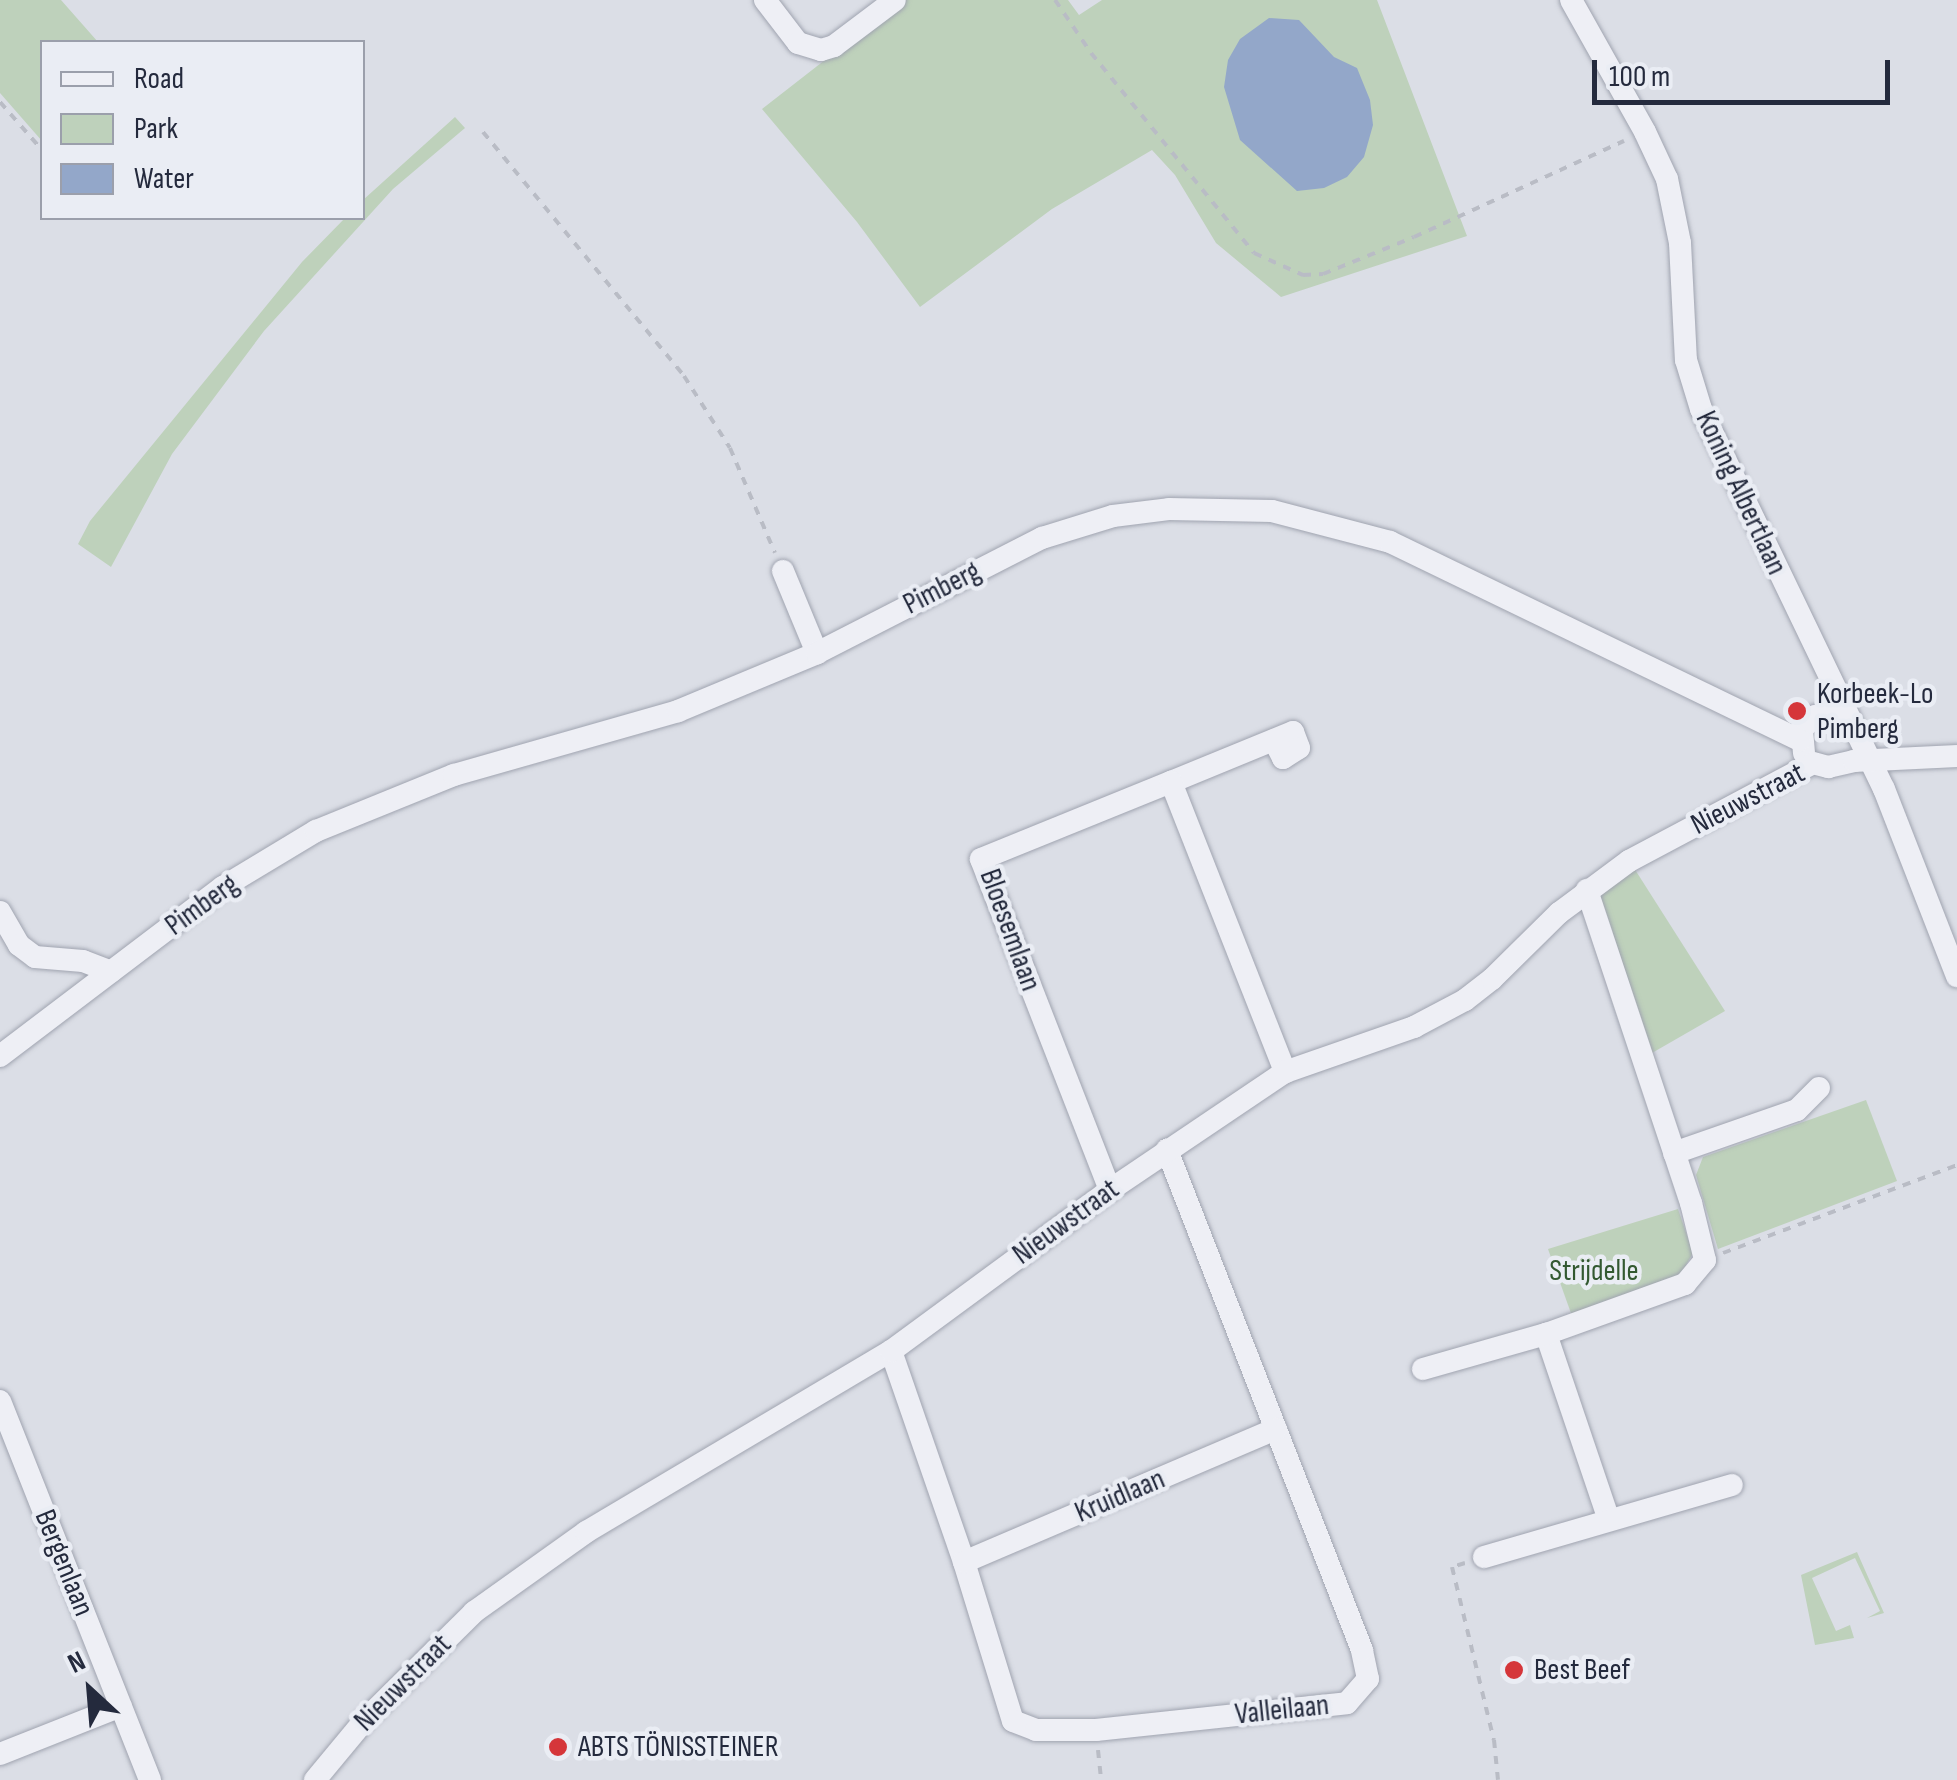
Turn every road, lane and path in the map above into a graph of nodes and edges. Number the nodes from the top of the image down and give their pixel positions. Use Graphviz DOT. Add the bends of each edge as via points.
graph roads {
  1 [pos="765,0"];
  2 [pos="895,0"];
  3 [pos="1055,0"];
  4 [pos="1571,0"];
  5 [pos="0,102"];
  6 [pos="484,132"];
  7 [pos="1629,139"];
  8 [pos="40,148"];
  9 [pos="783,572"];
  10 [pos="817,653"];
  11 [pos="1851,727"];
  12 [pos="1274,740"];
  13 [pos="1800,740"];
  14 [pos="1957,756"];
  15 [pos="1869,762"];
  16 [pos="1813,763"];
  17 [pos="1172,782"];
  18 [pos="1587,890"];
  19 [pos="0,912"];
  20 [pos="111,972"];
  21 [pos="1957,976"];
  22 [pos="0,1056"];
  23 [pos="1286,1072"];
  24 [pos="1819,1088"];
  25 [pos="1166,1150"];
  26 [pos="1674,1153"];
  27 [pos="1957,1166"];
  28 [pos="1110,1190"];
  29 [pos="1704,1260"];
  30 [pos="1546,1334"];
  31 [pos="890,1351"];
  32 [pos="1424,1369"];
  33 [pos="0,1401"];
  34 [pos="1276,1429"];
  35 [pos="1732,1485"];
  36 [pos="1609,1520"];
  37 [pos="1484,1558"];
  38 [pos="964,1562"];
  39 [pos="122,1706"];
  40 [pos="1096,1730"];
  41 [pos="0,1754"];
  42 [pos="150,1780"];
  43 [pos="315,1780"];
  44 [pos="1101,1780"];
  45 [pos="1498,1780"];
  1 -- 2 [label="street" via="798,42 822,50"];
  3 -- 7 [label="path" via="1254,252 1303,274 1323,274 1414,237"];
  4 -- 11 [label="street, Koning Albertlaan" via="1667,179 1680,243 1686,360 1701,409"];
  5 -- 8 [label="path"];
  6 -- 9 [label="path" via="684,376 730,448"];
  9 -- 10 [label="street"];
  10 -- 13 [label="street, Pimberg" via="1075,526 1169,508 1272,511 1390,542"];
  10 -- 20 [label="street, Pimberg" via="678,711 369,806 268,858"];
  11 -- 13 [label="street" via="1836,714 1815,716"];
  11 -- 15 [label="street, Koning Albertlaan"];
  12 -- 17 [label="street, Bloesemlaan" via="1283,758 1300,748 1293,732"];
  13 -- 16 [label="street"];
  14 -- 15 [label="street, Nieuwstraat"];
  15 -- 16 [label="street, Nieuwstraat"];
  15 -- 21 [label="street, Koning Albertlaan"];
  16 -- 18 [label="street, Nieuwstraat" via="1637,856"];
  17 -- 23 [label="street"];
  17 -- 28 [label="street, Bloesemlaan" via="981,859"];
  18 -- 23 [label="street, Nieuwstraat" via="1465,1000 1414,1027"];
  18 -- 26 [label="street"];
  19 -- 20 [label="street" via="19,945 36,957 83,960"];
  20 -- 22 [label="street, Pimberg"];
  23 -- 25 [label="street, Nieuwstraat"];
  24 -- 26 [label="street" via="1797,1110"];
  25 -- 28 [label="street, Nieuwstraat"];
  25 -- 34 [label="street, Valleilaan"];
  26 -- 29 [label="street"];
  27 -- 29 [label="path"];
  28 -- 31 [label="street, Nieuwstraat"];
  29 -- 30 [label="street" via="1686,1284"];
  30 -- 32 [label="street"];
  30 -- 36 [label="street"];
  31 -- 38 [label="street, Valleilaan"];
  31 -- 43 [label="street, Nieuwstraat" via="586,1532 474,1612 364,1720"];
  33 -- 39 [label="street, Bergenlaan"];
  34 -- 38 [label="street, Kruidlaan"];
  34 -- 40 [label="street, Valleilaan" via="1368,1679 1346,1702"];
  35 -- 36 [label="street"];
  36 -- 37 [label="street"];
  37 -- 45 [label="path" via="1452,1568"];
  38 -- 40 [label="street, Valleilaan" via="1012,1721 1036,1730"];
  39 -- 41 [label="street"];
  39 -- 42 [label="street, Bergenlaan"];
  40 -- 44 [label="path"];
}
